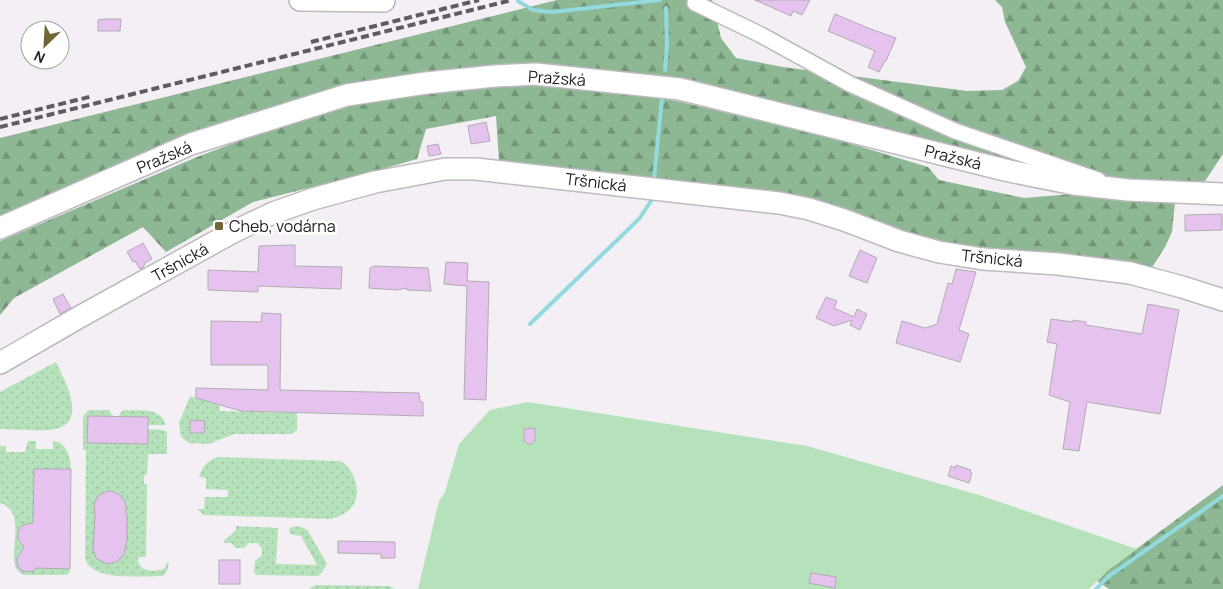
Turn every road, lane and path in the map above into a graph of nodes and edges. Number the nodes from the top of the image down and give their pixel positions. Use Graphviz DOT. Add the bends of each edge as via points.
graph roads {
  1 [pos="300,0"];
  2 [pos="384,1"];
  3 [pos="695,3"];
  4 [pos="1128,190"];
  5 [pos="1223,194"];
  6 [pos="0,228"];
  7 [pos="1223,300"];
  8 [pos="0,363"];
  1 -- 2 [label="street"];
  3 -- 4 [label="street, Pražská" via="850,84 955,131"];
  4 -- 5 [label="street, Pražská"];
  4 -- 6 [label="street, Pražská" via="1074,184 1009,171 680,89 536,74 426,83 346,96 191,144"];
  7 -- 8 [label="street, Tršnická" via="1130,273 1058,264 983,260 939,252 898,241 844,220 779,203 460,168 353,187 273,214 226,236"];
}
